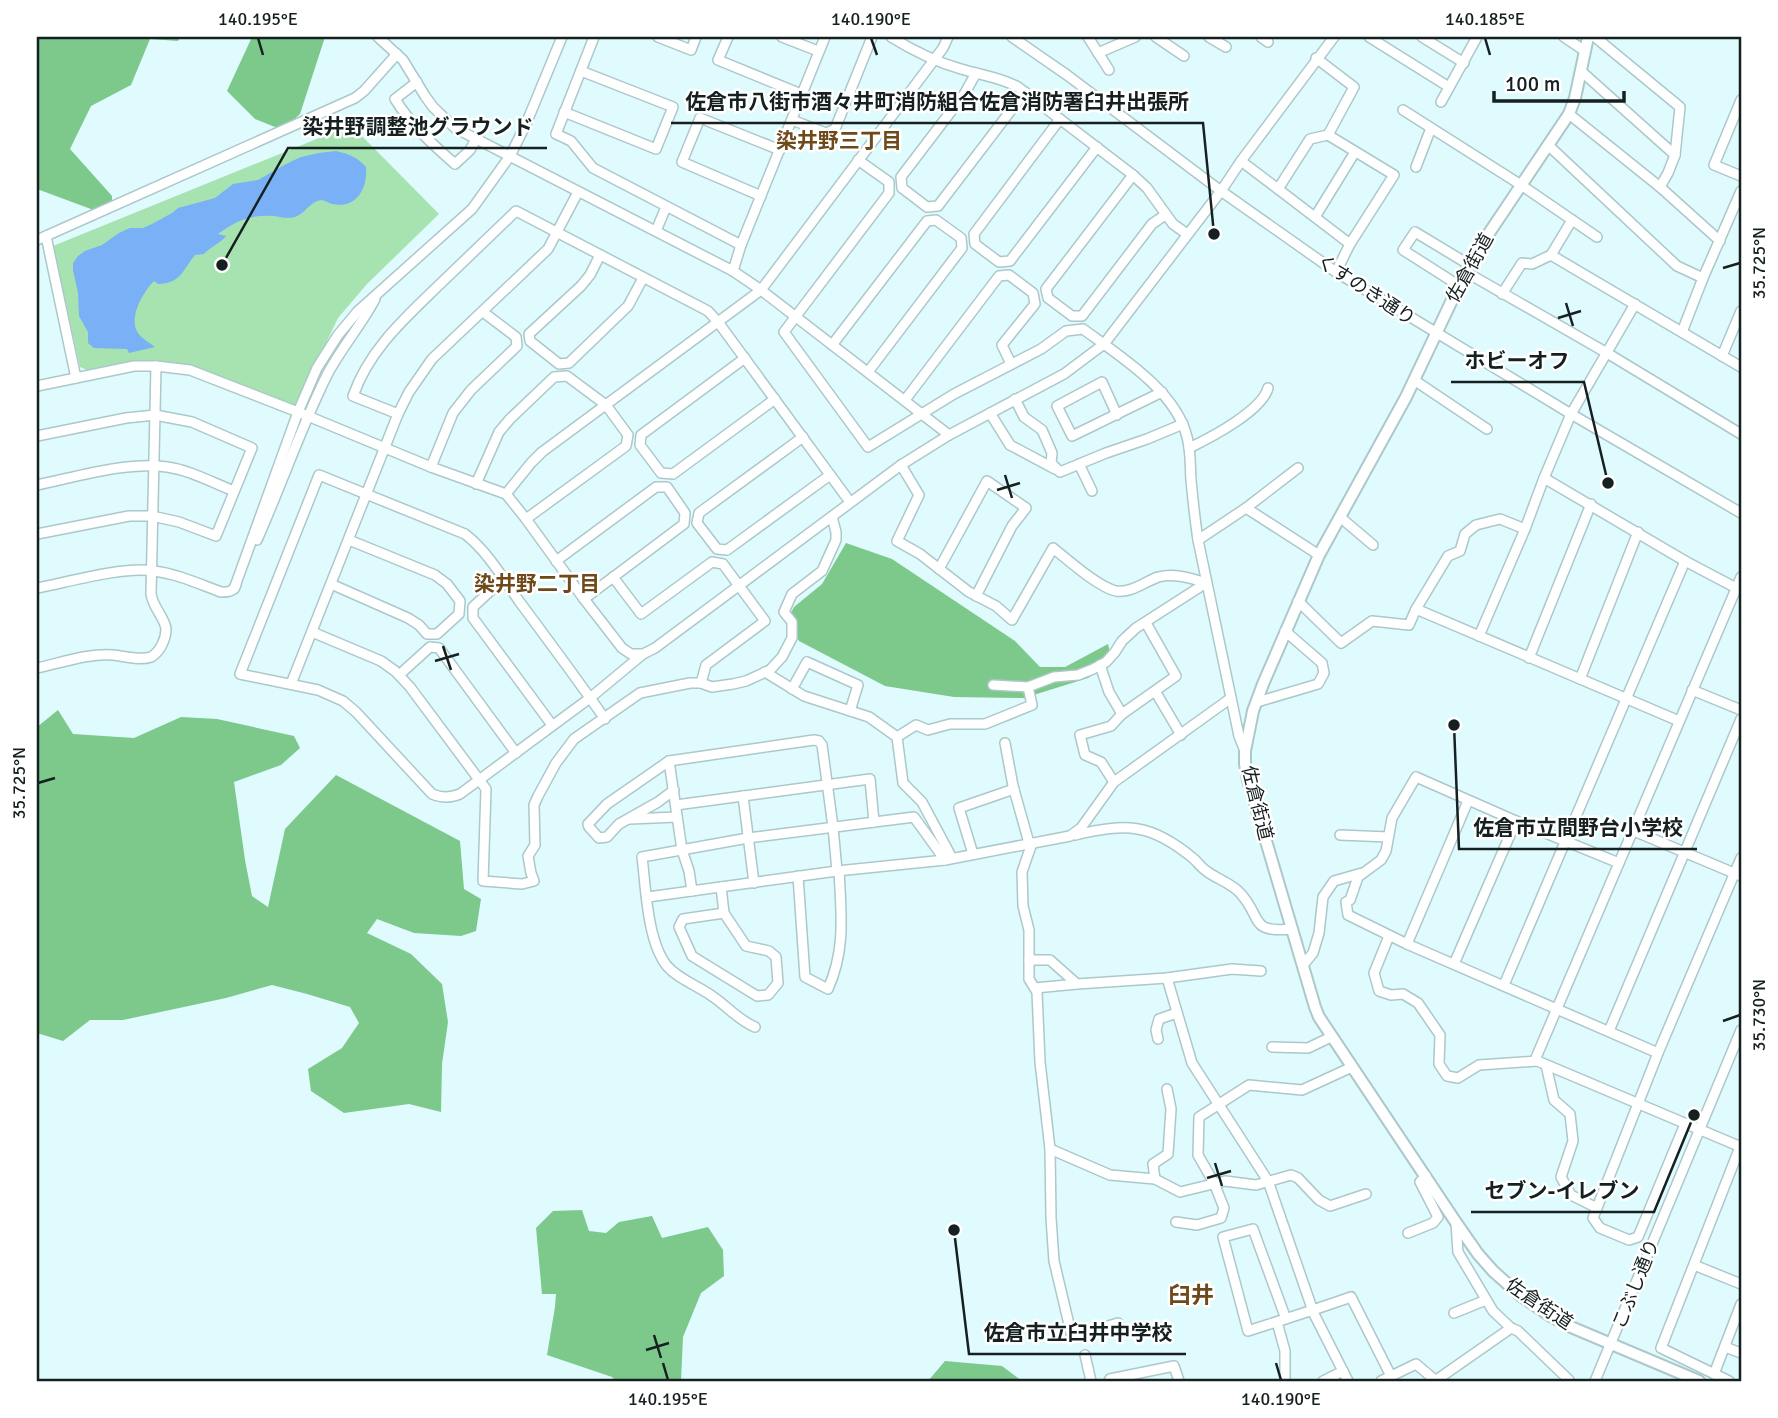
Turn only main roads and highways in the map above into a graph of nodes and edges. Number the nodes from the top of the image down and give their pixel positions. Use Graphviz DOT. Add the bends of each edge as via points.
graph roads {
  1 [pos="1588,37"];
  2 [pos="1699,1381"];
  1 -- 2 [label="main road, 佐倉街道" via="1569,114 1466,268 1389,429 1319,555 1256,702 1245,764 1315,1007 1478,1254 1521,1296 1571,1327"];
}
